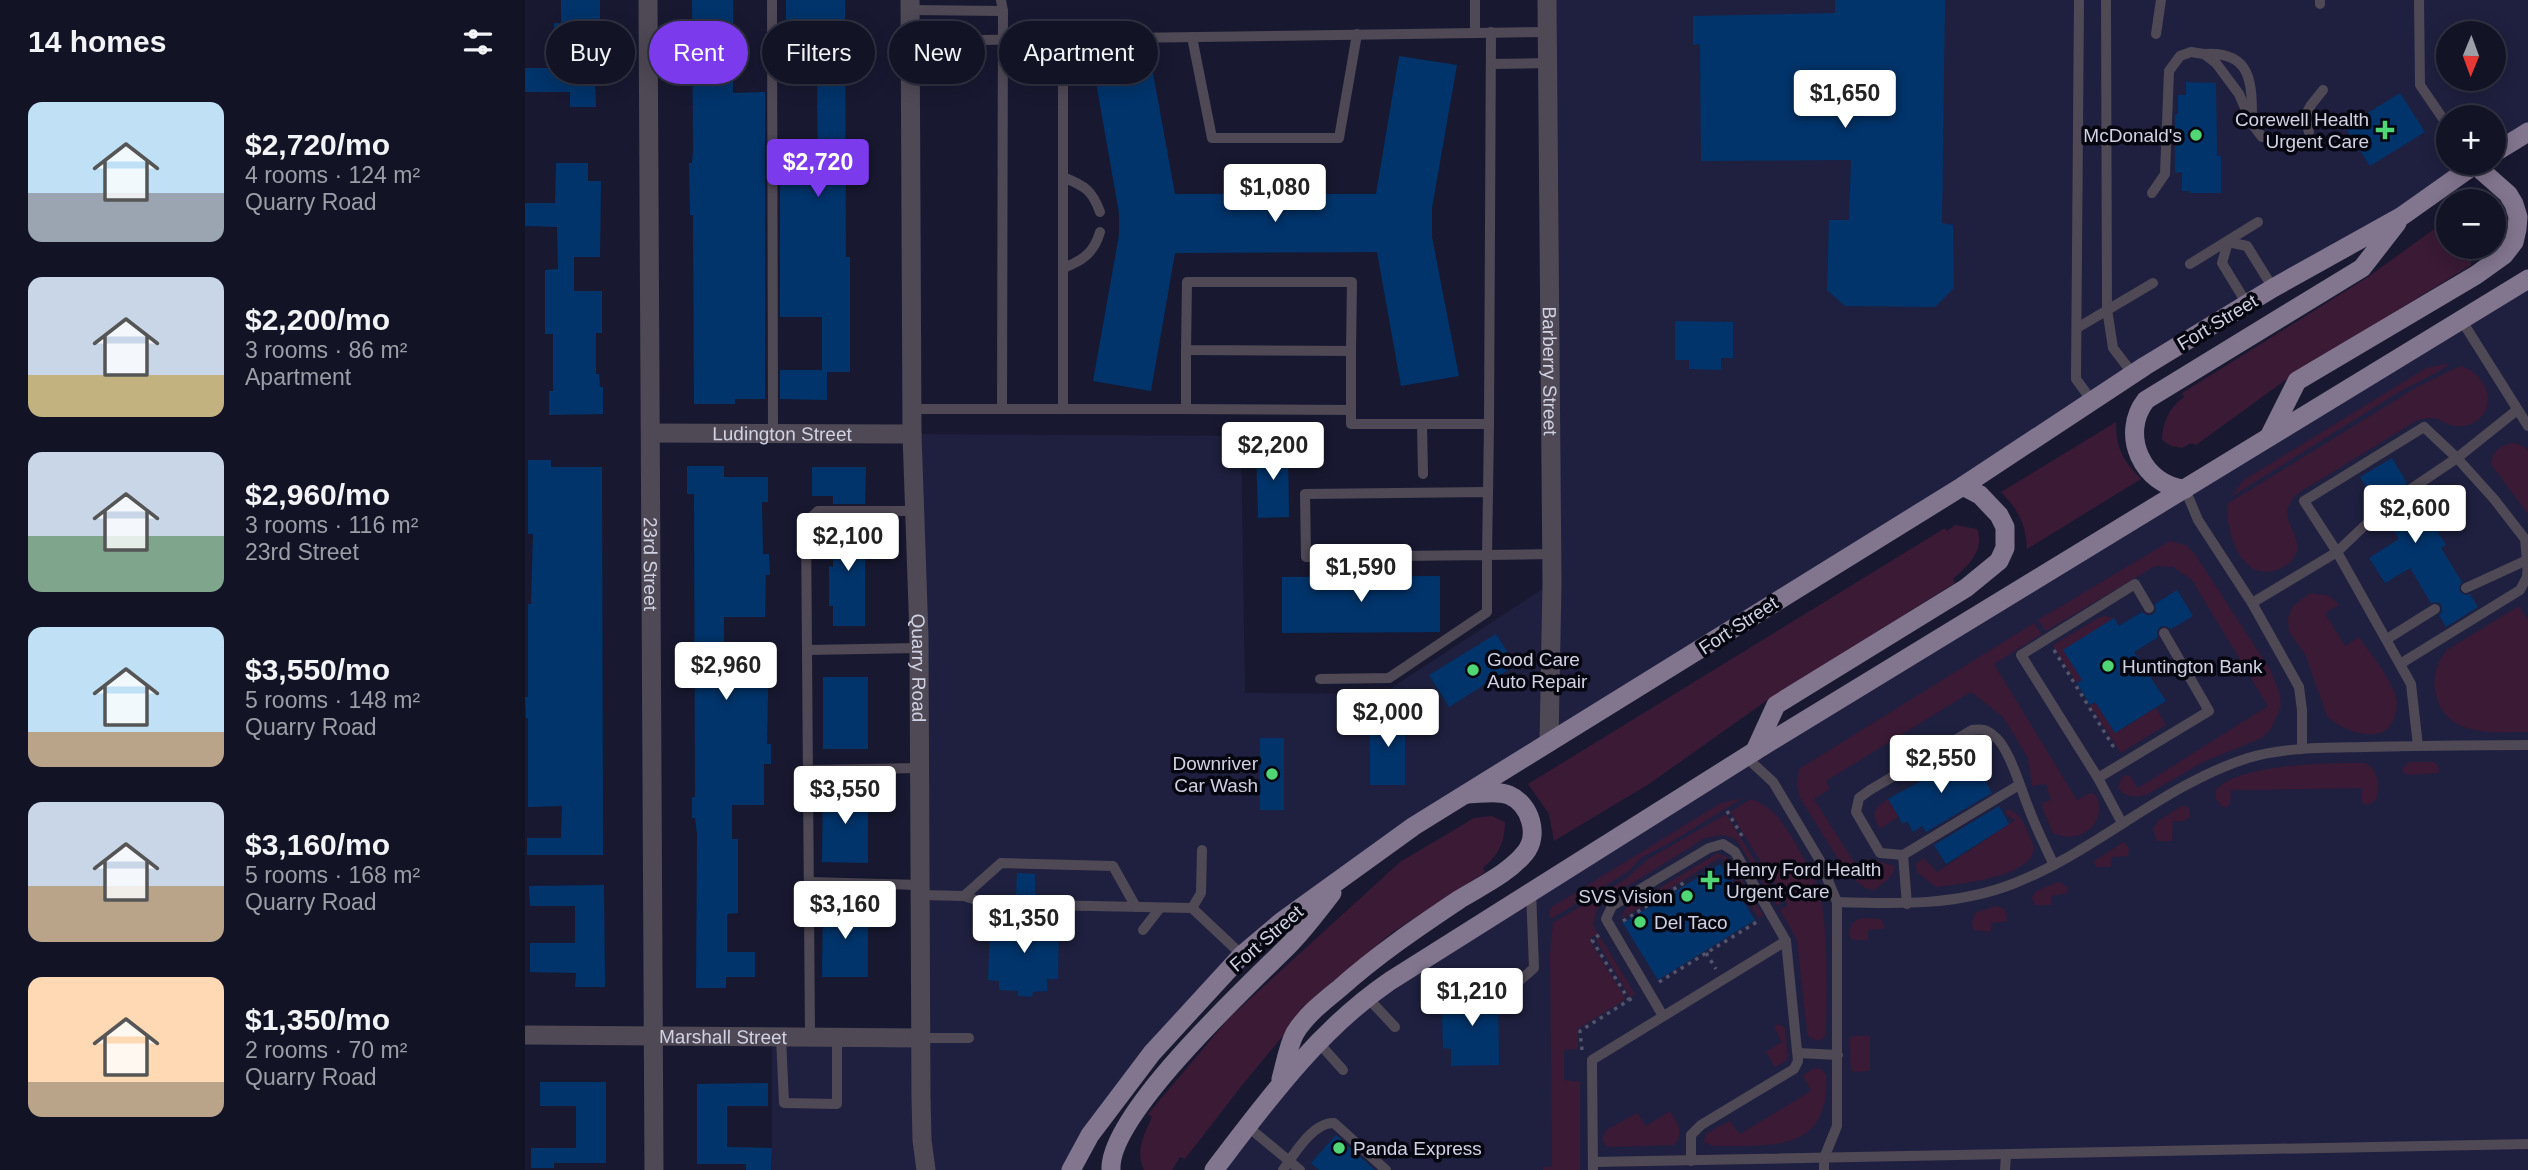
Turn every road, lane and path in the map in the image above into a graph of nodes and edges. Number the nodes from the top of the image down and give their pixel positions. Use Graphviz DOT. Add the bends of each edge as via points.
graph roads {
  1 [pos="648,0"];
  2 [pos="772,0"];
  3 [pos="1475,0"];
  4 [pos="1547,0"];
  5 [pos="2079,0"];
  6 [pos="2106,0"];
  7 [pos="2161,0"];
  8 [pos="2419,0"];
  9 [pos="910,5"];
  10 [pos="1002,5"];
  11 [pos="1475,32"];
  12 [pos="1491,32"];
  13 [pos="1548,32"];
  14 [pos="1357,34"];
  15 [pos="2156,34"];
  16 [pos="1192,37"];
  17 [pos="1158,38"];
  18 [pos="2204,54"];
  19 [pos="1548,63"];
  20 [pos="1491,64"];
  21 [pos="910,84"];
  22 [pos="1003,84"];
  23 [pos="1063,84"];
  24 [pos="2323,90"];
  25 [pos="2436,108"];
  26 [pos="2252,124"];
  27 [pos="2309,132"];
  28 [pos="2528,132"];
  29 [pos="2262,137"];
  30 [pos="2506,146"];
  31 [pos="2458,175"];
  32 [pos="2488,175"];
  33 [pos="1063,177"];
  34 [pos="2152,193"];
  35 [pos="1100,212"];
  36 [pos="2402,216"];
  37 [pos="2258,222"];
  38 [pos="1100,232"];
  39 [pos="2228,242"];
  40 [pos="2190,264"];
  41 [pos="1063,268"];
  42 [pos="2528,279"];
  43 [pos="2153,283"];
  44 [pos="2273,288"];
  45 [pos="2247,304"];
  46 [pos="2107,309"];
  47 [pos="2462,321"];
  48 [pos="2077,328"];
  49 [pos="1187,350"];
  50 [pos="1351,351"];
  51 [pos="2133,374"];
  52 [pos="2092,401"];
  53 [pos="912,409"];
  54 [pos="1002,409"];
  55 [pos="1063,409"];
  56 [pos="1187,409"];
  57 [pos="1351,410"];
  58 [pos="2517,410"];
  59 [pos="1422,424"];
  60 [pos="1489,424"];
  61 [pos="2528,426"];
  62 [pos="651,433"];
  63 [pos="773,433"];
  64 [pos="912,434"];
  65 [pos="2269,438"];
  66 [pos="2457,458"];
  67 [pos="1423,474"];
  68 [pos="1963,486"];
  69 [pos="2185,489"];
  70 [pos="2411,489"];
  71 [pos="1488,492"];
  72 [pos="2381,510"];
  73 [pos="915,511"];
  74 [pos="2337,552"];
  75 [pos="1552,554"];
  76 [pos="1487,555"];
  77 [pos="2528,560"];
  78 [pos="2466,588"];
  79 [pos="2252,603"];
  80 [pos="2149,608"];
  81 [pos="2435,609"];
  82 [pos="2164,634"];
  83 [pos="2387,639"];
  84 [pos="2051,645"];
  85 [pos="919,648"];
  86 [pos="807,650"];
  87 [pos="2400,664"];
  88 [pos="1319,679"];
  89 [pos="1549,741"];
  90 [pos="2528,745"];
  91 [pos="2418,746"];
  92 [pos="2302,748"];
  93 [pos="1751,754"];
  94 [pos="2119,755"];
  95 [pos="919,768"];
  96 [pos="808,770"];
  97 [pos="2098,778"];
  98 [pos="2019,785"];
  99 [pos="1464,794"];
  100 [pos="2122,823"];
  101 [pos="1202,850"];
  102 [pos="1903,855"];
  103 [pos="2054,865"];
  104 [pos="1349,873"];
  105 [pos="1687,881"];
  106 [pos="809,882"];
  107 [pos="920,890"];
  108 [pos="1531,891"];
  109 [pos="964,896"];
  110 [pos="1837,902"];
  111 [pos="1907,904"];
  112 [pos="1136,908"];
  113 [pos="1160,908"];
  114 [pos="1192,908"];
  115 [pos="1751,911"];
  116 [pos="1765,917"];
  117 [pos="1758,921"];
  118 [pos="1621,922"];
  119 [pos="1143,930"];
  120 [pos="1599,935"];
  121 [pos="1786,940"];
  122 [pos="1706,953"];
  123 [pos="1242,955"];
  124 [pos="1717,971"];
  125 [pos="1517,983"];
  126 [pos="1656,984"];
  127 [pos="1636,996"];
  128 [pos="1367,997"];
  129 [pos="1629,1000"];
  130 [pos="1663,1016"];
  131 [pos="1395,1027"];
  132 [pos="525,1035"];
  133 [pos="655,1036"];
  134 [pos="781,1037"];
  135 [pos="810,1037"];
  136 [pos="837,1038"];
  137 [pos="921,1038"];
  138 [pos="969,1038"];
  139 [pos="1318,1042"];
  140 [pos="1581,1049"];
  141 [pos="1798,1053"];
  142 [pos="1838,1055"];
  143 [pos="1343,1070"];
  144 [pos="1279,1087"];
  145 [pos="1247,1126"];
  146 [pos="2528,1144"];
  147 [pos="2006,1155"];
  148 [pos="1912,1157"];
  149 [pos="1824,1158"];
  150 [pos="1691,1161"];
  151 [pos="1286,1166"];
  152 [pos="1593,1166"];
  153 [pos="654,1170"];
  154 [pos="926,1170"];
  155 [pos="1071,1170"];
  156 [pos="1111,1170"];
  157 [pos="1214,1170"];
  158 [pos="1300,1170"];
  159 [pos="1386,1170"];
  160 [pos="1824,1170"];
  161 [pos="1913,1170"];
  162 [pos="2005,1170"];
  1 -- 62 [label="street, 23rd Street"];
  2 -- 63 [label="lane"];
  3 -- 11 [label="lane"];
  4 -- 13 [label="street, Barberry Street"];
  5 -- 48 [label="lane"];
  6 -- 46 [label="lane"];
  7 -- 15 [label="lane"];
  8 -- 25 [label="lane" via="2420,85"];
  9 -- 10 [label="lane"];
  11 -- 12 [label="lane"];
  11 -- 14 [label="lane"];
  12 -- 13 [label="lane"];
  12 -- 20 [label="lane"];
  13 -- 19 [label="street, Barberry Street"];
  14 -- 16 [label="lane"];
  14 -- 16 [label="lane" via="1339,138 1212,138"];
  16 -- 17 [label="lane"];
  18 -- 26 [label="lane" via="2239,94"];
  18 -- 26 [label="lane" via="2227,54 2249,75"];
  18 -- 34 [label="lane" via="2180,56 2169,71 2165,174"];
  19 -- 20 [label="lane"];
  19 -- 75 [label="street, Barberry Street"];
  20 -- 60 [label="lane"];
  21 -- 53 [label="street, Quarry Road"];
  22 -- 54 [label="lane"];
  23 -- 33 [label="lane"];
  24 -- 27 [label="lane" via="2305,116"];
  26 -- 29 [label="lane"];
  28 -- 30 [label="main road"];
  31 -- 36 [label="main road, Fort Street"];
  32 -- 65 [label="main road" via="2514,204 2518,216 2514,242 2476,275 2297,381"];
  33 -- 35 [label="lane" via="1082,184 1094,196"];
  33 -- 41 [label="lane"];
  36 -- 44 [label="main road, Fort Street"];
  36 -- 69 [label="main road" via="2362,268 2146,400 2133,434 2139,455 2159,481"];
  37 -- 39 [label="lane"];
  38 -- 41 [label="lane" via="1089,254"];
  39 -- 40 [label="lane"];
  39 -- 44 [label="lane" via="2247,246"];
  39 -- 45 [label="lane" via="2222,263"];
  41 -- 55 [label="lane"];
  42 -- 47 [label="main road"];
  43 -- 46 [label="lane"];
  44 -- 45 [label="main road, Fort Street"];
  45 -- 51 [label="main road, Fort Street"];
  46 -- 48 [label="lane"];
  46 -- 51 [label="lane" via="2113,348"];
  47 -- 58 [label="lane"];
  47 -- 65 [label="main road"];
  48 -- 52 [label="lane" via="2076,379"];
  49 -- 50 [label="lane"];
  49 -- 50 [label="lane" via="1187,282 1352,282"];
  49 -- 56 [label="lane"];
  50 -- 57 [label="lane"];
  51 -- 52 [label="main road, Fort Street"];
  52 -- 68 [label="main road, Fort Street"];
  53 -- 54 [label="lane"];
  53 -- 64 [label="street, Quarry Road"];
  54 -- 55 [label="lane"];
  55 -- 56 [label="lane"];
  56 -- 57 [label="lane"];
  57 -- 59 [label="lane" via="1351,424"];
  58 -- 61 [label="lane"];
  58 -- 66 [label="lane"];
  59 -- 60 [label="lane"];
  59 -- 67 [label="lane"];
  60 -- 71 [label="lane"];
  62 -- 63 [label="street, Ludington Street"];
  62 -- 133 [label="street, 23rd Street"];
  63 -- 64 [label="street, Ludington Street"];
  64 -- 73 [label="street, Quarry Road"];
  65 -- 69 [label="main road"];
  66 -- 70 [label="lane"];
  66 -- 74 [label="lane" via="2424,427 2305,501"];
  66 -- 77 [label="lane" via="2525,539"];
  68 -- 89 [label="main road, Fort Street"];
  68 -- 93 [label="main road" via="1999,514 2005,527 2005,548 1999,561 1966,588 1776,705"];
  69 -- 79 [label="lane" via="2198,520"];
  69 -- 93 [label="main road"];
  71 -- 76 [label="lane"];
  71 -- 76 [label="lane" via="1305,494 1306,556"];
  72 -- 74 [label="lane"];
  73 -- 85 [label="street, Quarry Road"];
  73 -- 86 [label="lane" via="818,511 806,522"];
  74 -- 79 [label="lane"];
  74 -- 83 [label="lane"];
  75 -- 76 [label="lane"];
  75 -- 89 [label="street, Barberry Street"];
  76 -- 88 [label="lane" via="1487,612 1389,678"];
  77 -- 78 [label="lane"];
  77 -- 87 [label="lane" via="2520,590"];
  79 -- 92 [label="lane" via="2299,687"];
  80 -- 97 [label="lane" via="2135,584 2021,655"];
  81 -- 83 [label="lane"];
  82 -- 97 [label="lane" via="2209,711"];
  83 -- 87 [label="lane"];
  84 -- 94 [label="path"];
  85 -- 86 [label="lane"];
  85 -- 95 [label="street, Quarry Road"];
  86 -- 96 [label="lane"];
  87 -- 91 [label="lane" via="2411,684"];
  89 -- 99 [label="main road, Fort Street"];
  90 -- 91 [label="lane"];
  91 -- 92 [label="lane"];
  92 -- 100 [label="lane" via="2249,758 2206,775"];
  93 -- 108 [label="main road"];
  93 -- 110 [label="lane" via="1819,859"];
  95 -- 96 [label="lane"];
  95 -- 107 [label="street, Quarry Road"];
  96 -- 106 [label="lane"];
  97 -- 100 [label="lane"];
  98 -- 102 [label="lane"];
  98 -- 102 [label="lane" via="1995,736 1983,729 1972,730 1870,790 1859,798 1856,812 1866,832 1880,853"];
  98 -- 103 [label="lane"];
  99 -- 104 [label="main road, Fort Street"];
  99 -- 144 [label="main road" via="1508,795 1520,803 1532,828 1525,853 1365,966 1315,1009 1294,1035"];
  100 -- 103 [label="lane"];
  101 -- 114 [label="lane" via="1201,893"];
  102 -- 111 [label="lane"];
  103 -- 111 [label="lane" via="1991,891"];
  104 -- 123 [label="main road, Fort Street"];
  104 -- 156 [label="main road" via="1290,944 1230,1002 1142,1103 1113,1154"];
  105 -- 118 [label="path"];
  106 -- 107 [label="lane"];
  106 -- 135 [label="lane"];
  107 -- 109 [label="lane"];
  107 -- 137 [label="street, Quarry Road"];
  108 -- 125 [label="lane" via="1534,968"];
  108 -- 128 [label="main road"];
  109 -- 112 [label="lane" via="988,904"];
  109 -- 112 [label="lane" via="1001,863 1113,866"];
  110 -- 111 [label="lane"];
  110 -- 142 [label="lane"];
  112 -- 113 [label="lane"];
  113 -- 114 [label="lane"];
  113 -- 119 [label="lane"];
  114 -- 123 [label="lane"];
  115 -- 117 [label="path"];
  116 -- 117 [label="path"];
  117 -- 122 [label="path"];
  120 -- 129 [label="path" via="1592,940"];
  121 -- 130 [label="lane"];
  121 -- 130 [label="lane" via="1735,852 1723,844 1612,906 1607,919 1610,929"];
  121 -- 141 [label="lane"];
  122 -- 124 [label="path"];
  122 -- 126 [label="path"];
  123 -- 155 [label="main road, Fort Street" via="1152,1053 1090,1135"];
  127 -- 129 [label="path"];
  128 -- 131 [label="lane"];
  128 -- 139 [label="main road"];
  129 -- 140 [label="path" via="1580,1031"];
  130 -- 152 [label="lane" via="1592,1060"];
  132 -- 133 [label="street, Marshall Street"];
  133 -- 134 [label="street, Marshall Street"];
  133 -- 153 [label="street, 23rd Street"];
  134 -- 135 [label="street, Marshall Street"];
  134 -- 136 [label="lane" via="784,1103 797,1104 837,1104"];
  135 -- 136 [label="street, Marshall Street"];
  136 -- 137 [label="street, Marshall Street"];
  137 -- 138 [label="lane"];
  137 -- 154 [label="street, Quarry Road"];
  139 -- 143 [label="lane"];
  139 -- 144 [label="main road"];
  141 -- 142 [label="lane"];
  141 -- 150 [label="lane" via="1794,1069 1691,1135"];
  142 -- 149 [label="lane" via="1837,1126"];
  144 -- 145 [label="main road"];
  145 -- 151 [label="lane"];
  145 -- 157 [label="main road"];
  146 -- 147 [label="lane"];
  147 -- 148 [label="lane"];
  147 -- 162 [label="lane"];
  148 -- 149 [label="lane"];
  148 -- 161 [label="lane"];
  149 -- 150 [label="lane"];
  149 -- 160 [label="lane"];
  150 -- 152 [label="lane"];
  151 -- 158 [label="lane"];
  151 -- 159 [label="lane" via="1326,1122 1334,1123"];
}
